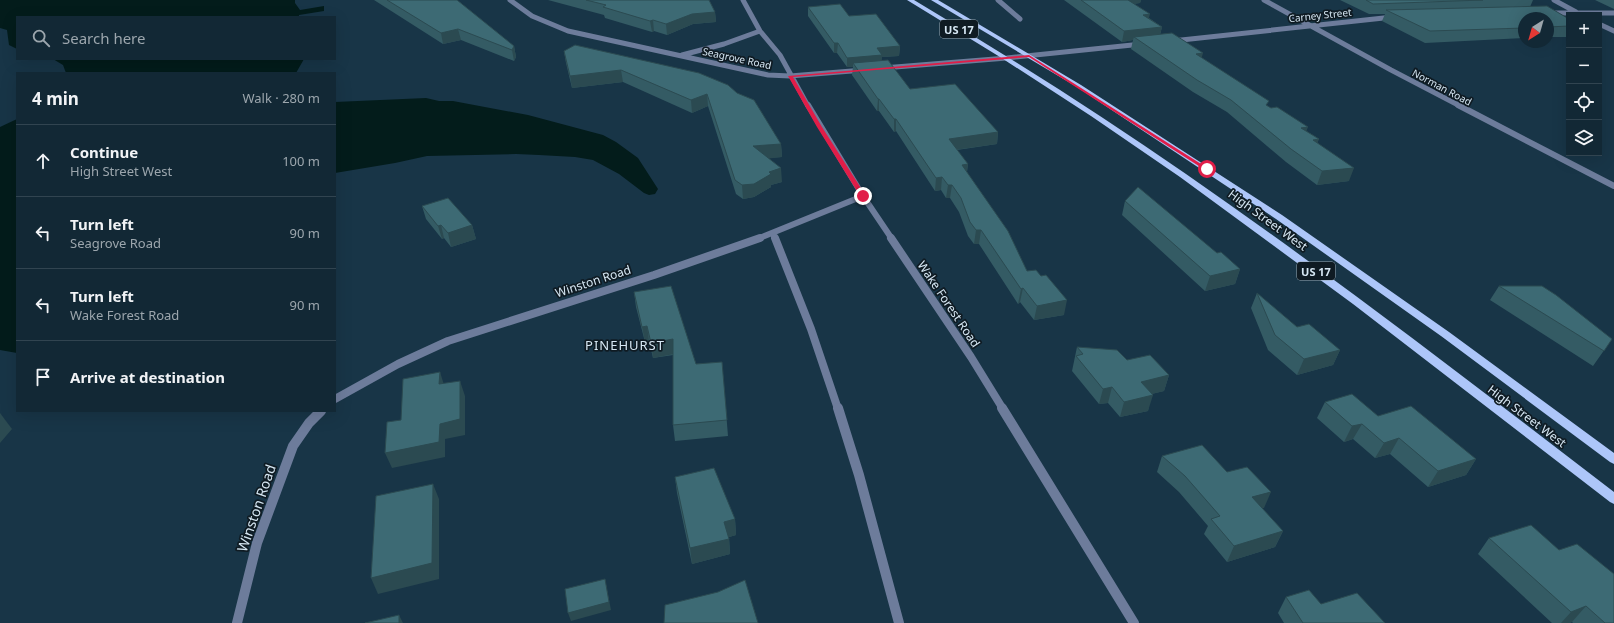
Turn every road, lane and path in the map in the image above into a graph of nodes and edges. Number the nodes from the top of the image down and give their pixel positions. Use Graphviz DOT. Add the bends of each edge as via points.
graph roads {
  1 [pos="510,0"];
  2 [pos="743,0"];
  3 [pos="910,0"];
  4 [pos="934,0"];
  5 [pos="998,0"];
  6 [pos="1264,0"];
  7 [pos="1554,0"];
  8 [pos="1576,12"];
  9 [pos="1554,13"];
  10 [pos="1602,13"];
  11 [pos="1614,13"];
  12 [pos="1566,14"];
  13 [pos="1396,17"];
  14 [pos="1020,19"];
  15 [pos="1309,25"];
  16 [pos="1602,25"];
  17 [pos="760,31"];
  18 [pos="1614,31"];
  19 [pos="1164,42"];
  20 [pos="1148,43"];
  21 [pos="680,55"];
  22 [pos="1029,56"];
  23 [pos="1007,58"];
  24 [pos="877,68"];
  25 [pos="869,69"];
  26 [pos="790,76"];
  27 [pos="1614,186"];
  28 [pos="863,196"];
  29 [pos="773,234"];
  30 [pos="336,397"];
  31 [pos="320,412"];
  32 [pos="1614,459"];
  33 [pos="1614,499"];
  34 [pos="237,623"];
  35 [pos="899,623"];
  36 [pos="1134,623"];
  1 -- 21 [label="street, Seagrove Road" via="532,16 568,31"];
  2 -- 17 [label="street, Wake Forest Road"];
  3 -- 23 [label="main road, High Street West / US 17"];
  4 -- 22 [label="main road, High Street West / US 17"];
  5 -- 14 [label="street"];
  6 -- 15 [label="street, Norman Road"];
  7 -- 8 [label="street"];
  9 -- 12 [label="street"];
  10 -- 11 [label="street"];
  13 -- 15 [label="street, Carney Street"];
  15 -- 19 [label="street, Carney Street"];
  15 -- 27 [label="street, Norman Road"];
  16 -- 18 [label="street"];
  17 -- 21 [label="street, Seagrove Road" via="724,44"];
  17 -- 26 [label="street, Wake Forest Road" via="780,55"];
  20 -- 22 [label="street"];
  21 -- 26 [label="street, Seagrove Road" via="768,75"];
  22 -- 23 [label="street"];
  22 -- 32 [label="main road, High Street West / US 17" via="1279,217 1445,334"];
  23 -- 24 [label="street"];
  23 -- 33 [label="main road, High Street West / US 17" via="1194,182"];
  25 -- 26 [label="street, Seagrove Road"];
  26 -- 28 [label="street, Wake Forest Road"];
  28 -- 29 [label="street, Winston Road"];
  28 -- 36 [label="street, Wake Forest Road" via="970,357"];
  29 -- 30 [label="street, Winston Road" via="582,299 465,335 378,373"];
  29 -- 35 [label="street" via="817,345 856,466"];
  31 -- 34 [label="street, Winston Road" via="293,446 257,543"];
}
